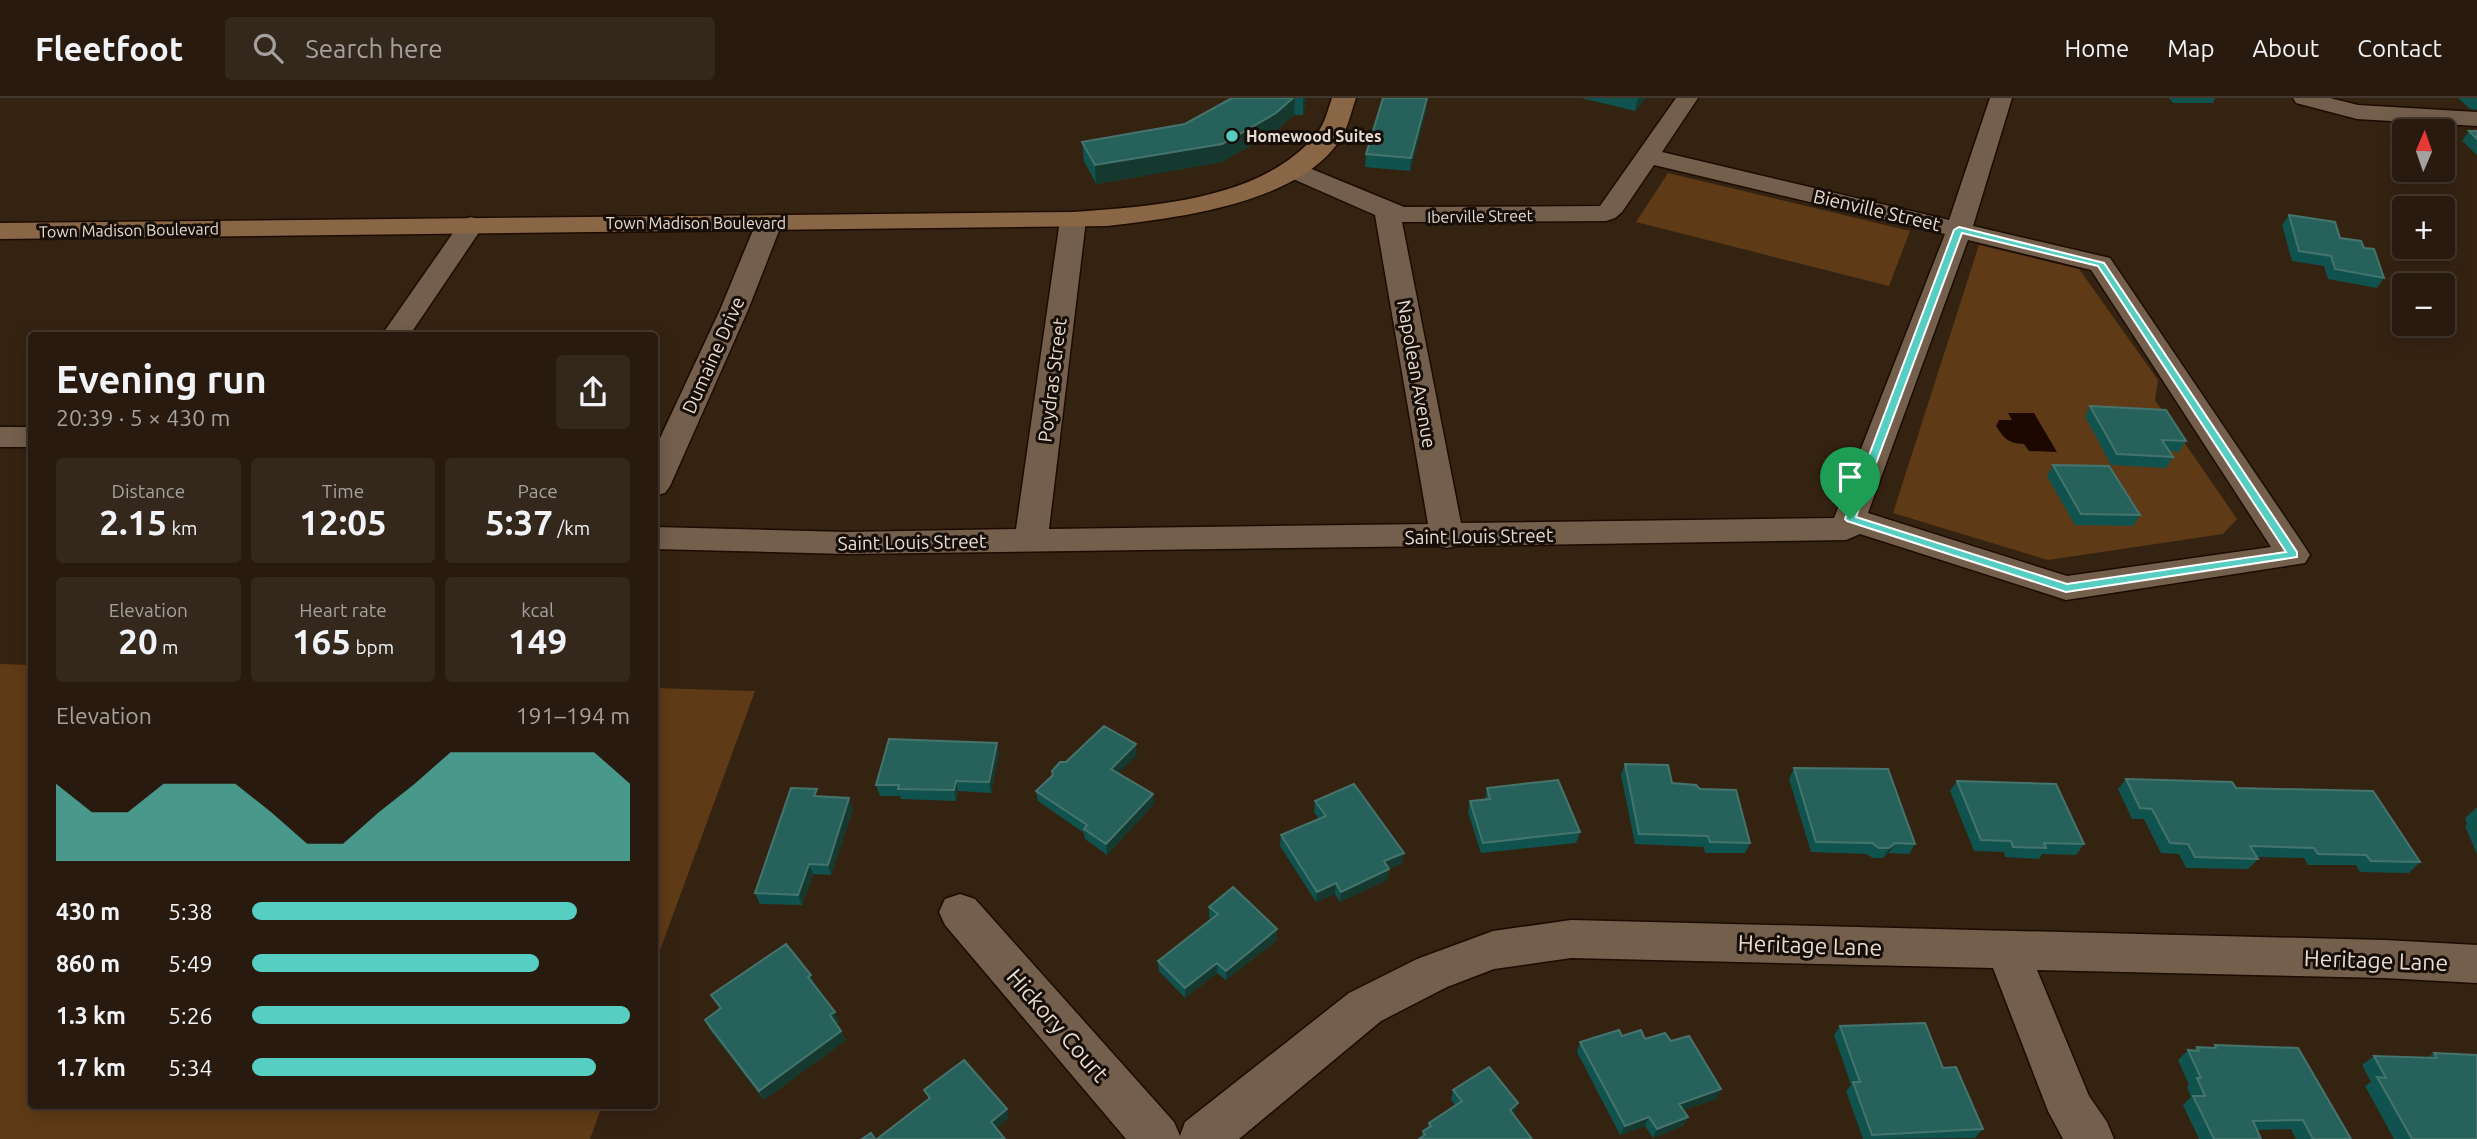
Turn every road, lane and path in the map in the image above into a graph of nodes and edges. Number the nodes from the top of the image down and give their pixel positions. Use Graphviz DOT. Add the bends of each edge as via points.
graph roads {
  1 [pos="1344,98"];
  2 [pos="1687,98"];
  3 [pos="2001,98"];
  4 [pos="2304,98"];
  5 [pos="2477,119"];
  6 [pos="1647,156"];
  7 [pos="1293,170"];
  8 [pos="1387,211"];
  9 [pos="1073,220"];
  10 [pos="769,223"];
  11 [pos="471,225"];
  12 [pos="1959,230"];
  13 [pos="0,231"];
  14 [pos="398,332"];
  15 [pos="0,437"];
  16 [pos="28,437"];
  17 [pos="658,477"];
  18 [pos="1850,519"];
  19 [pos="1447,537"];
  20 [pos="658,538"];
  21 [pos="1031,541"];
  22 [pos="960,912"];
  23 [pos="2008,951"];
  24 [pos="2477,964"];
  25 [pos="1157,1139"];
  26 [pos="1202,1139"];
  27 [pos="2090,1139"];
  1 -- 7 [label="street, Town Madison Boulevard" via="1342,114 1329,138"];
  2 -- 6 [label="street"];
  3 -- 12 [label="street"];
  4 -- 5 [label="street" via="2357,112"];
  6 -- 8 [label="street, Iberville Street" via="1606,213 1424,217"];
  6 -- 12 [label="street, Bienville Street"];
  7 -- 8 [label="street, Iberville Street"];
  7 -- 9 [label="street, Town Madison Boulevard" via="1233,197 1189,208"];
  8 -- 19 [label="street, Napolean Avenue"];
  9 -- 10 [label="street, Town Madison Boulevard"];
  9 -- 21 [label="street, Poydras Street"];
  10 -- 11 [label="street, Town Madison Boulevard"];
  10 -- 17 [label="street, Dumaine Drive"];
  11 -- 13 [label="street, Town Madison Boulevard"];
  11 -- 14 [label="street"];
  12 -- 18 [label="street"];
  12 -- 18 [label="street, Bienville Street" via="2101,264 2293,555 2066,588"];
  15 -- 16 [label="street"];
  18 -- 19 [label="street, Saint Louis Street" via="1846,529 1827,531"];
  19 -- 21 [label="street, Saint Louis Street"];
  20 -- 21 [label="street, Saint Louis Street"];
  22 -- 25 [label="street, Hickory Court"];
  23 -- 24 [label="street, Heritage Lane"];
  23 -- 26 [label="street, Heritage Lane" via="1571,939 1493,950 1432,973 1365,1007"];
  23 -- 27 [label="street" via="2067,1100"];
}
